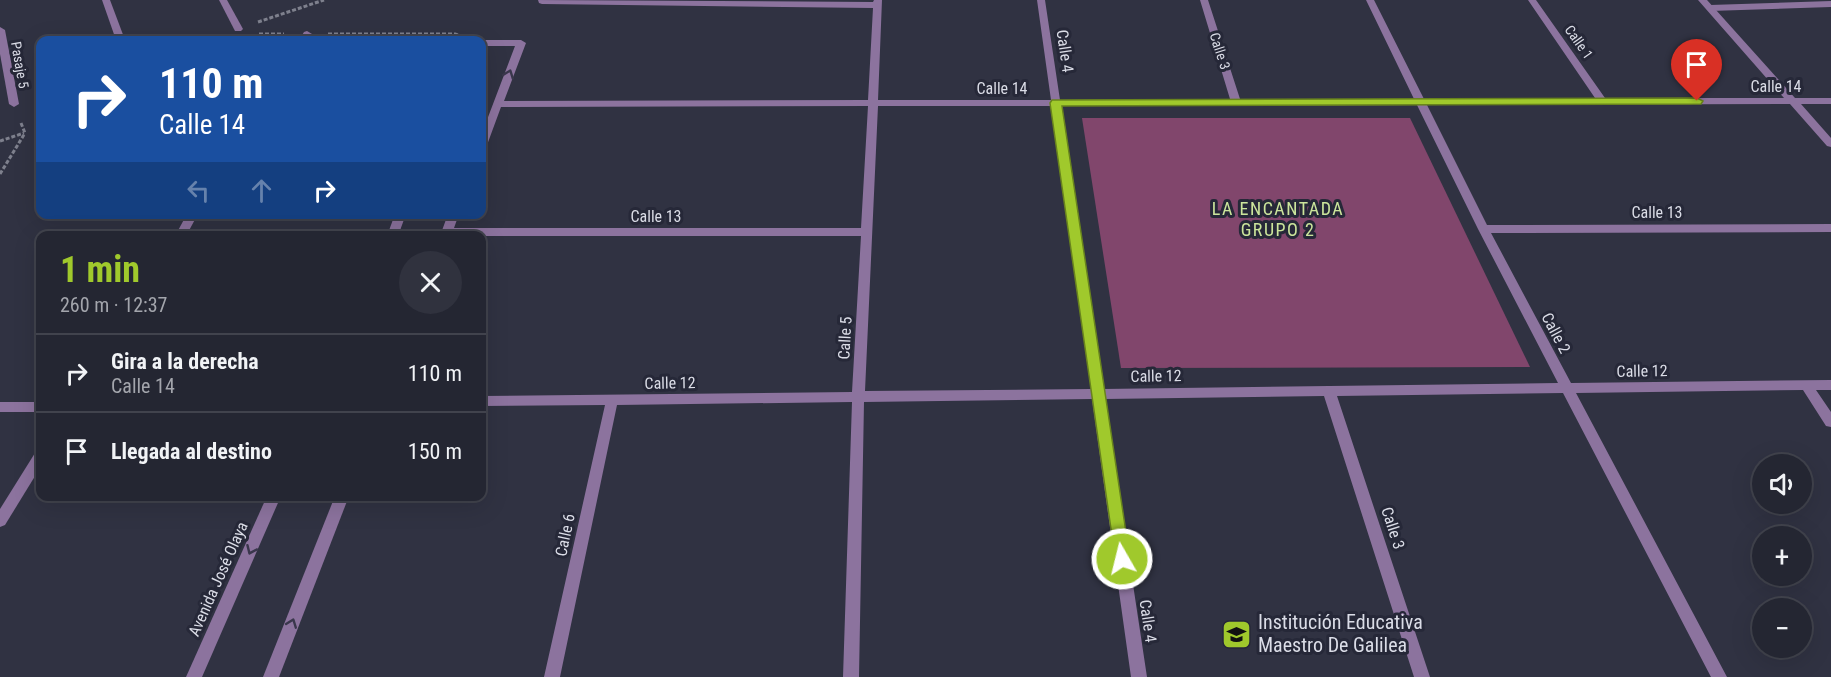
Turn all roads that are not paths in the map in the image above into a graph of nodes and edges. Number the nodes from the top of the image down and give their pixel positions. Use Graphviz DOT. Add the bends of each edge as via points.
graph roads {
  1 [pos="106,0"];
  2 [pos="223,0"];
  3 [pos="1041,0"];
  4 [pos="1204,0"];
  5 [pos="1370,0"];
  6 [pos="1532,0"];
  7 [pos="1702,0"];
  8 [pos="542,1"];
  9 [pos="877,3"];
  10 [pos="1831,4"];
  11 [pos="1710,8"];
  12 [pos="238,29"];
  13 [pos="0,30"];
  14 [pos="120,36"];
  15 [pos="486,43"];
  16 [pos="1602,101"];
  17 [pos="1793,101"];
  18 [pos="1831,101"];
  19 [pos="1236,102"];
  20 [pos="1420,102"];
  21 [pos="872,103"];
  22 [pos="1056,103"];
  23 [pos="14,104"];
  24 [pos="498,104"];
  25 [pos="486,135"];
  26 [pos="1831,144"];
  27 [pos="1831,228"];
  28 [pos="1483,229"];
  29 [pos="866,232"];
  30 [pos="486,234"];
  31 [pos="1806,385"];
  32 [pos="1831,385"];
  33 [pos="1566,388"];
  34 [pos="1329,391"];
  35 [pos="1098,394"];
  36 [pos="858,397"];
  37 [pos="612,400"];
  38 [pos="486,401"];
  39 [pos="0,407"];
  40 [pos="36,407"];
  41 [pos="1831,422"];
  42 [pos="36,463"];
  43 [pos="272,501"];
  44 [pos="340,501"];
  45 [pos="0,521"];
  46 [pos="194,677"];
  47 [pos="271,677"];
  48 [pos="552,677"];
  49 [pos="851,677"];
  50 [pos="1139,677"];
  51 [pos="1422,677"];
  52 [pos="1719,677"];
  1 -- 14 [label="street"];
  2 -- 12 [label="street"];
  3 -- 22 [label="street, Calle 4"];
  4 -- 19 [label="street, Calle 3"];
  5 -- 20 [label="street, Calle 2"];
  6 -- 16 [label="street, Calle 1"];
  7 -- 11 [label="street"];
  8 -- 9 [label="street"];
  9 -- 21 [label="street, Calle 5"];
  10 -- 11 [label="street"];
  11 -- 17 [label="street"];
  13 -- 23 [label="street, Pasaje 5"];
  24 -- 15 [label="street, one-way" via="521,43"];
  16 -- 17 [label="street, Calle 14"];
  16 -- 20 [label="street, Calle 14"];
  17 -- 18 [label="street, Calle 14"];
  17 -- 26 [label="street"];
  19 -- 20 [label="street, Calle 14"];
  19 -- 22 [label="street, Calle 14"];
  20 -- 28 [label="street, Calle 2"];
  21 -- 22 [label="street, Calle 14"];
  21 -- 24 [label="street, Calle 14"];
  21 -- 29 [label="street, Calle 5"];
  22 -- 35 [label="street, Calle 4"];
  24 -- 25 [label="street"];
  27 -- 28 [label="street, Calle 13"];
  28 -- 33 [label="street, Calle 2"];
  29 -- 30 [label="street, Calle 13"];
  29 -- 36 [label="street, Calle 5"];
  31 -- 32 [label="street, Calle 12"];
  31 -- 33 [label="street, Calle 12"];
  31 -- 41 [label="street"];
  33 -- 34 [label="street, Calle 12"];
  33 -- 52 [label="street, Calle 2"];
  34 -- 35 [label="street, Calle 12"];
  34 -- 51 [label="street, Calle 3"];
  35 -- 36 [label="street, Calle 12"];
  35 -- 50 [label="street, Calle 4"];
  36 -- 37 [label="street, Calle 12"];
  36 -- 49 [label="street, Calle 5"];
  37 -- 38 [label="street, Calle 12"];
  37 -- 48 [label="street, Calle 6"];
  39 -- 40 [label="street"];
  42 -- 45 [label="street"];
  43 -- 46 [label="street, Avenida José Olaya, one-way"];
  47 -- 44 [label="street, one-way"];
}
